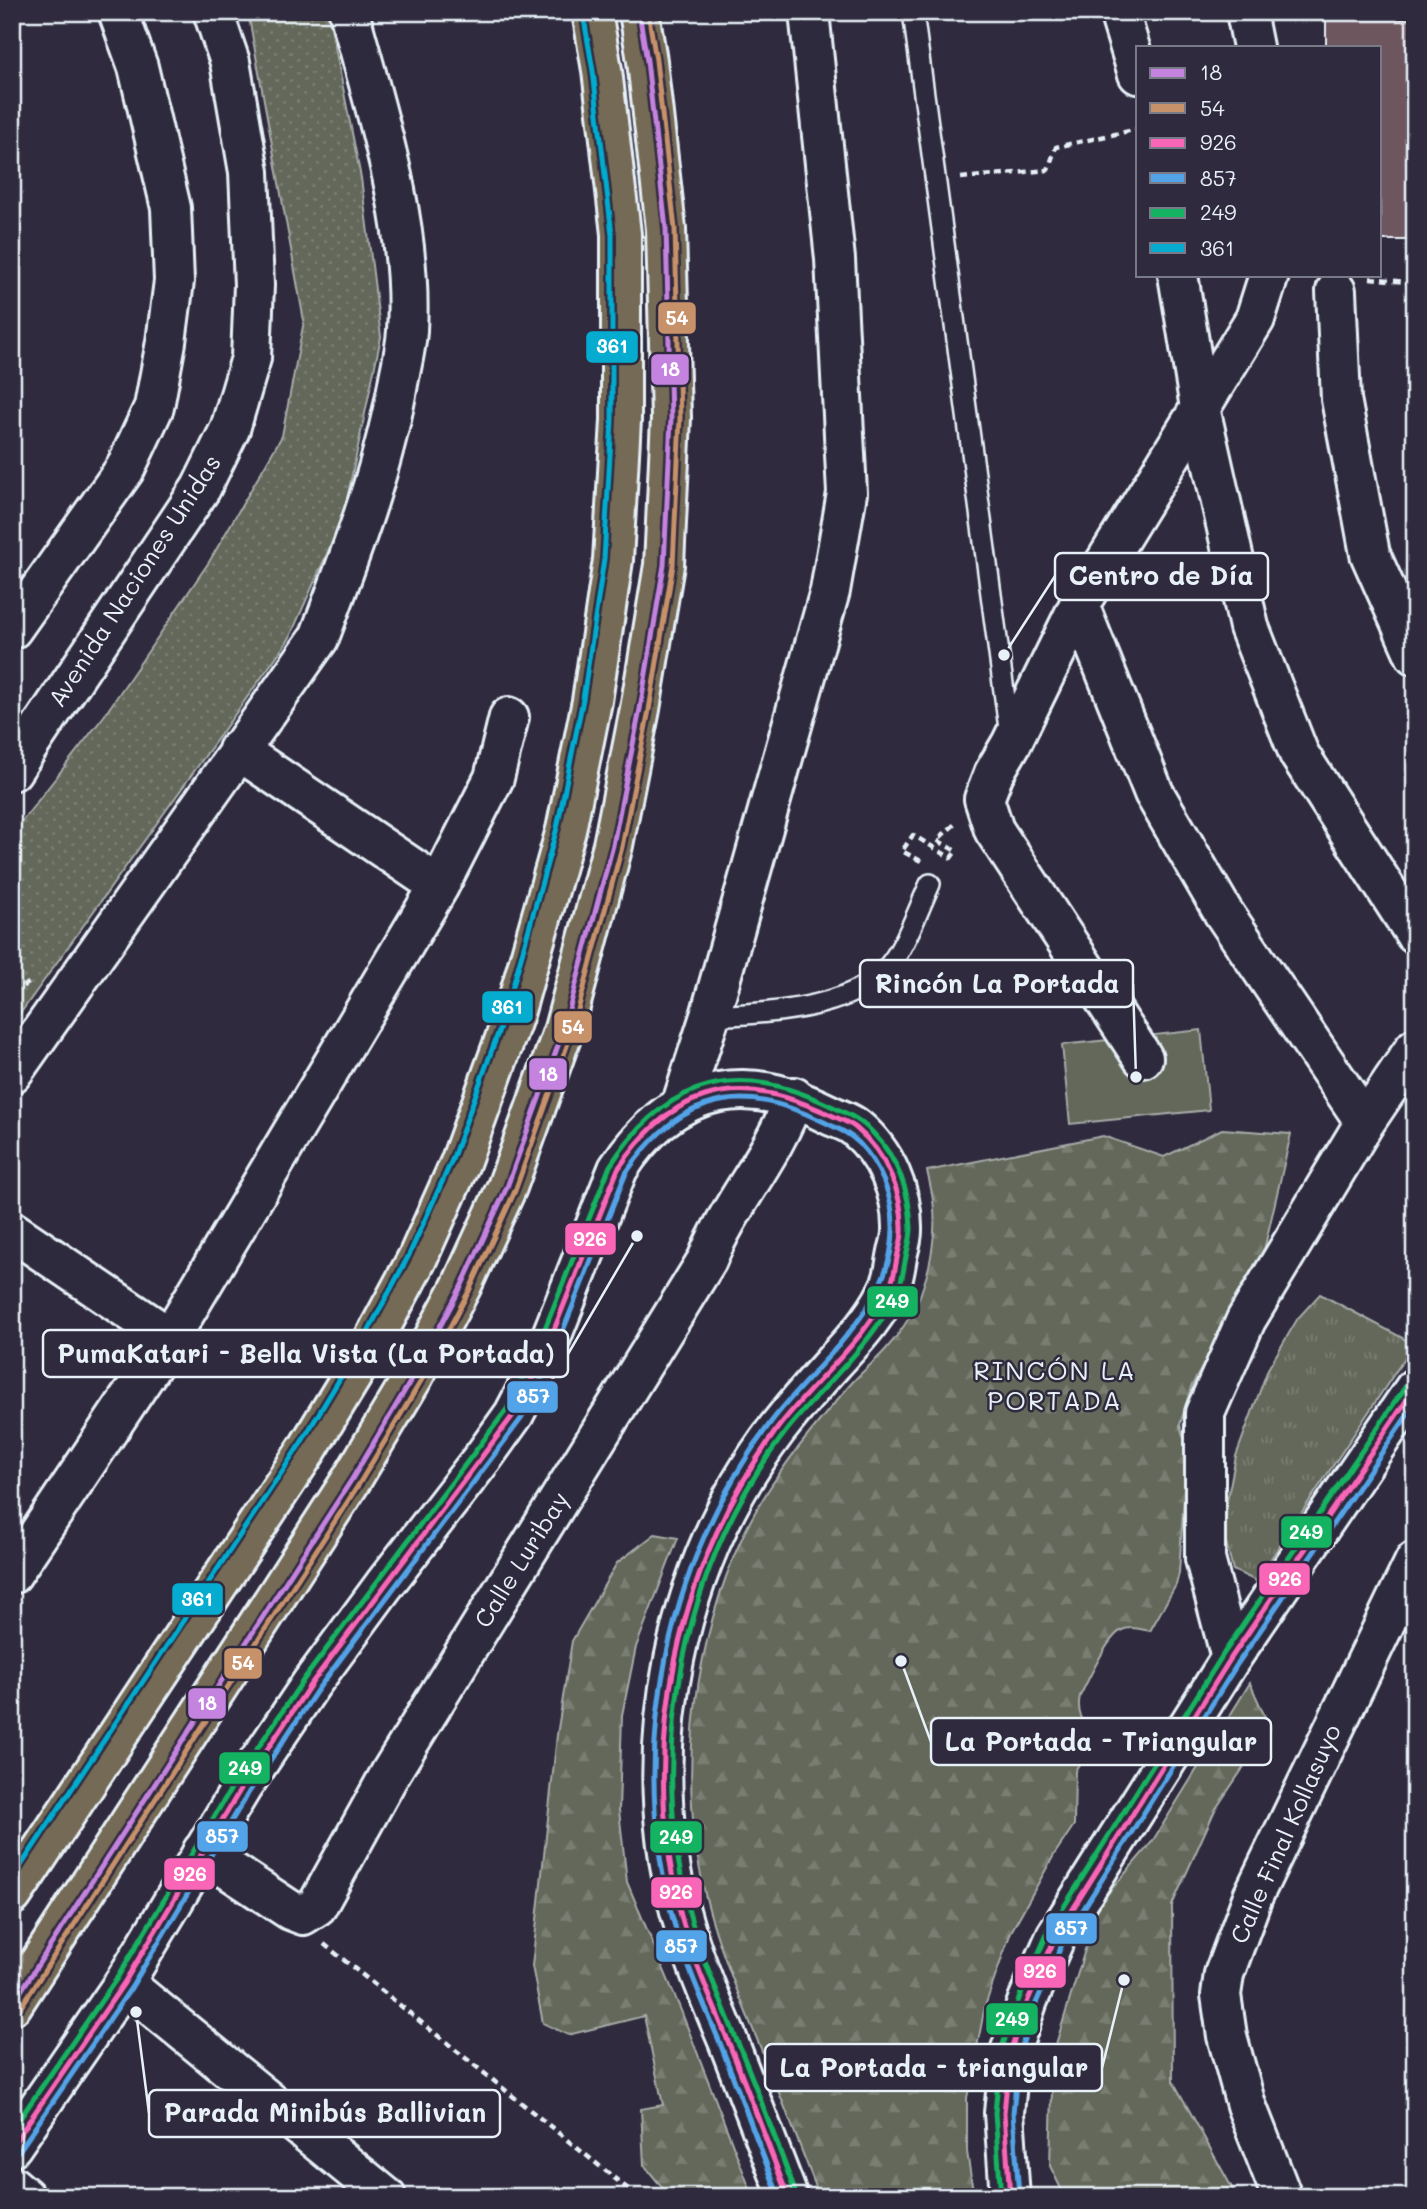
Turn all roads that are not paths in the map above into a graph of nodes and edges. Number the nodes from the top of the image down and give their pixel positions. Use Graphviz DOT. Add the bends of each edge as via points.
graph roads {
  1 [pos="118,12"];
  2 [pos="213,12"];
  3 [pos="349,12"];
  4 [pos="592,12"];
  5 [pos="639,12"];
  6 [pos="809,12"];
  7 [pos="914,12"];
  8 [pos="1119,12"];
  9 [pos="1246,12"];
  10 [pos="1253,46"];
  11 [pos="1136,67"];
  12 [pos="1178,276"];
  13 [pos="1269,276"];
  14 [pos="1349,284"];
  15 [pos="1200,408"];
  16 [pos="1079,605"];
  17 [pos="12,629"];
  18 [pos="1415,655"];
  19 [pos="509,717"];
  20 [pos="1011,744"];
  21 [pos="238,750"];
  22 [pos="12,771"];
  23 [pos="930,884"];
  24 [pos="439,886"];
  25 [pos="1415,934"];
  26 [pos="710,1016"];
  27 [pos="1415,1048"];
  28 [pos="1143,1059"];
  29 [pos="12,1073"];
  30 [pos="794,1097"];
  31 [pos="681,1106"];
  32 [pos="1365,1122"];
  33 [pos="12,1231"];
  34 [pos="170,1338"];
  35 [pos="1415,1388"];
  36 [pos="1415,1561"];
  37 [pos="12,1574"];
  38 [pos="1231,1658"];
  39 [pos="202,1852"];
  40 [pos="12,1895"];
  41 [pos="124,1983"];
  42 [pos="12,2005"];
  43 [pos="12,2146"];
  44 [pos="12,2186"];
  45 [pos="25,2197"];
  46 [pos="386,2197"];
  47 [pos="788,2197"];
  48 [pos="1010,2197"];
  49 [pos="1282,2197"];
  1 -- 17 [label="street" via="138,67 171,208 174,281 166,342 154,407 125,469"];
  2 -- 22 [label="street, Avenida Naciones Unidas" via="230,62 249,172 254,285 251,358 230,429 201,488"];
  3 -- 21 [label="street" via="395,189 407,332 376,475 319,638"];
  4 -- 40 [label="highway" via="621,234 621,420 613,560 566,830 514,1014 460,1163 417,1259 373,1341 308,1448"];
  5 -- 42 [label="highway" via="666,229 671,418 664,565 613,845 564,1030 507,1187 461,1287 412,1377 345,1490"];
  6 -- 26 [label="street" via="835,259 847,493 830,591"];
  7 -- 20 [label="lane"];
  8 -- 11 [label="street"];
  9 -- 10 [label="street"];
  12 -- 15 [label="street"];
  13 -- 15 [label="street" via="1255,319"];
  14 -- 18 [label="street" via="1341,399 1370,554"];
  15 -- 16 [label="street"];
  15 -- 25 [label="street" via="1249,626 1299,754"];
  16 -- 20 [label="street"];
  16 -- 32 [label="street" via="1154,793 1223,912"];
  19 -- 24 [label="street" via="494,778"];
  20 -- 28 [label="street" via="984,799 994,830"];
  21 -- 24 [label="street"];
  21 -- 29 [label="street"];
  23 -- 26 [label="lane" via="896,958 873,983 834,999 781,1012"];
  24 -- 34 [label="street"];
  26 -- 31 [label="street"];
  27 -- 32 [label="street"];
  30 -- 31 [label="street" via="752,1089 716,1092"];
  30 -- 39 [label="street, Calle Luribay" via="786,1121 707,1260 391,1772 317,1906 303,1915 290,1910"];
  30 -- 47 [label="street" via="855,1127 882,1157 897,1190 902,1233 892,1280 871,1321 760,1452 728,1504 701,1563 679,1633 665,1717 663,1789 669,1861 680,1912"];
  31 -- 39 [label="street" via="646,1132 618,1169 542,1360 514,1414 311,1684"];
  32 -- 38 [label="street" via="1246,1320 1205,1413 1205,1559"];
  33 -- 34 [label="street"];
  34 -- 37 [label="street"];
  35 -- 38 [label="street"];
  36 -- 49 [label="street, Calle Final Kollasuyo" via="1253,1896 1224,1975 1221,1995 1227,2036 1246,2105"];
  38 -- 48 [label="street" via="1056,1936 1028,2000 1010,2052 1006,2101"];
  39 -- 41 [label="street"];
  41 -- 43 [label="street"];
  41 -- 46 [label="street"];
  44 -- 45 [label="street"];
}
